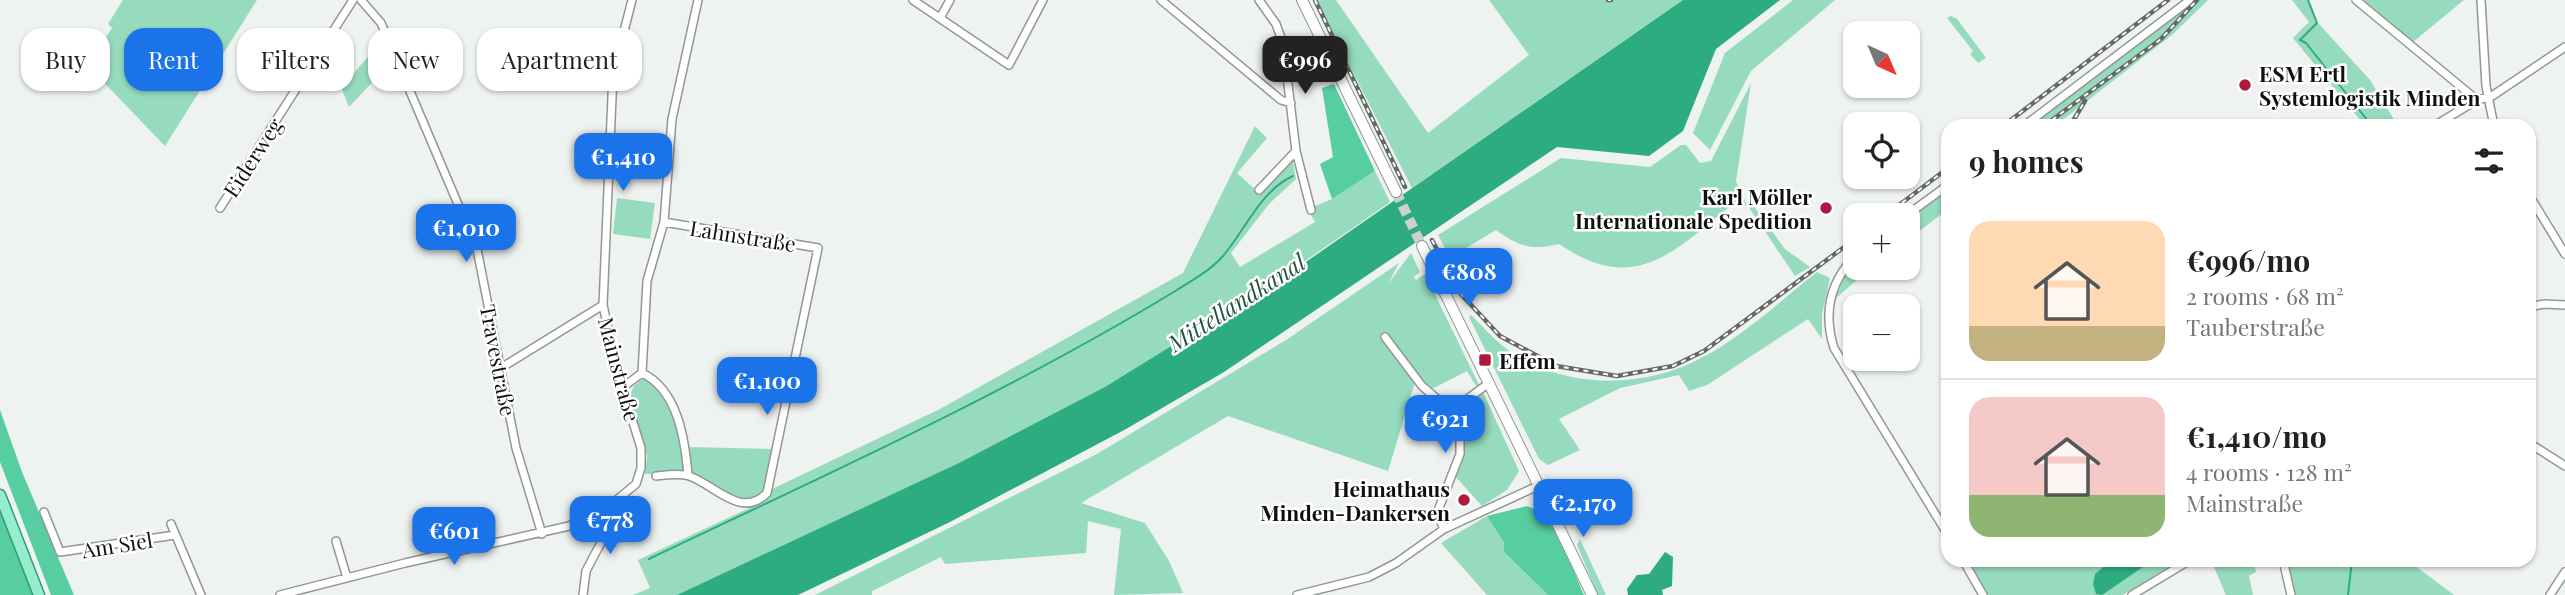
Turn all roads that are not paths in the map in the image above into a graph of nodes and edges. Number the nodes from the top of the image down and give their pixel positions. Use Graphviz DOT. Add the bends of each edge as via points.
graph roads {
  1 [pos="353,0"];
  2 [pos="361,0"];
  3 [pos="632,0"];
  4 [pos="698,0"];
  5 [pos="913,0"];
  6 [pos="950,0"];
  7 [pos="1042,0"];
  8 [pos="1161,0"];
  9 [pos="1259,0"];
  10 [pos="1302,0"];
  11 [pos="2190,0"];
  12 [pos="2356,0"];
  13 [pos="2481,0"];
  14 [pos="940,18"];
  15 [pos="2565,47"];
  16 [pos="2488,98"];
  17 [pos="2477,100"];
  18 [pos="1291,103"];
  19 [pos="2033,119"];
  20 [pos="2446,119"];
  21 [pos="2492,119"];
  22 [pos="1296,151"];
  23 [pos="1259,190"];
  24 [pos="1941,190"];
  25 [pos="1396,192"];
  26 [pos="1920,205"];
  27 [pos="2536,206"];
  28 [pos="220,208"];
  29 [pos="1311,210"];
  30 [pos="664,222"];
  31 [pos="1422,246"];
  32 [pos="2565,254"];
  33 [pos="1843,270"];
  34 [pos="2565,305"];
  35 [pos="603,306"];
  36 [pos="2536,306"];
  37 [pos="1385,337"];
  38 [pos="501,368"];
  39 [pos="642,373"];
  40 [pos="1489,383"];
  41 [pos="623,387"];
  42 [pos="1451,411"];
  43 [pos="2536,447"];
  44 [pos="2565,466"];
  45 [pos="656,475"];
  46 [pos="688,475"];
  47 [pos="1540,485"];
  48 [pos="0,495"];
  49 [pos="613,503"];
  50 [pos="44,512"];
  51 [pos="171,524"];
  52 [pos="1941,524"];
  53 [pos="1444,529"];
  54 [pos="542,534"];
  55 [pos="175,535"];
  56 [pos="336,541"];
  57 [pos="1967,567"];
  58 [pos="2178,567"];
  59 [pos="2285,567"];
  60 [pos="2565,572"];
  61 [pos="347,578"];
  62 [pos="39,595"];
  63 [pos="201,595"];
  64 [pos="280,595"];
  65 [pos="583,595"];
  66 [pos="1297,595"];
  67 [pos="1592,595"];
  68 [pos="1983,595"];
  69 [pos="2132,595"];
  70 [pos="2291,595"];
  71 [pos="2550,595"];
  1 -- 28 [label="street, Eiderweg"];
  2 -- 38 [label="street, Travestraße" via="381,23 472,234"];
  3 -- 35 [label="street, Mainstraße" via="612,74"];
  4 -- 30 [label="street" via="672,119"];
  5 -- 14 [label="street"];
  6 -- 14 [label="street"];
  7 -- 14 [label="street" via="1009,65"];
  8 -- 18 [label="street" via="1281,100"];
  9 -- 18 [label="street" via="1282,37"];
  10 -- 25 [label="street"];
  11 -- 19 [label="street"];
  12 -- 17 [label="street"];
  13 -- 16 [label="street"];
  15 -- 16 [label="street"];
  16 -- 17 [label="street"];
  16 -- 21 [label="street"];
  17 -- 20 [label="street"];
  18 -- 22 [label="street"];
  22 -- 23 [label="street"];
  22 -- 29 [label="street"];
  24 -- 26 [label="street"];
  27 -- 32 [label="street"];
  30 -- 39 [label="street" via="647,281"];
  30 -- 46 [label="street, Lahnstraße" via="818,248 766,493 757,502 741,503"];
  31 -- 40 [label="street"];
  33 -- 52 [label="street" via="1831,293 1828,317 1834,348"];
  34 -- 36 [label="street"];
  35 -- 38 [label="street"];
  35 -- 41 [label="street, Mainstraße"];
  37 -- 42 [label="street" via="1422,386"];
  38 -- 54 [label="street, Travestraße" via="516,448"];
  39 -- 41 [label="street"];
  39 -- 46 [label="street" via="657,384 672,407 686,447"];
  40 -- 42 [label="street"];
  40 -- 47 [label="street"];
  41 -- 49 [label="street, Mainstraße" via="642,458 636,484"];
  42 -- 53 [label="street" via="1462,441 1437,513"];
  43 -- 44 [label="street"];
  45 -- 46 [label="street, Lahnstraße"];
  47 -- 53 [label="street"];
  47 -- 67 [label="street"];
  48 -- 62 [label="main road"];
  49 -- 54 [label="street"];
  49 -- 65 [label="street" via="616,514 586,570"];
  50 -- 55 [label="street, Am Siel" via="61,552"];
  51 -- 55 [label="street"];
  53 -- 66 [label="street" via="1369,577"];
  54 -- 61 [label="street"];
  55 -- 63 [label="street"];
  56 -- 61 [label="street"];
  57 -- 68 [label="street"];
  58 -- 69 [label="street"];
  59 -- 70 [label="street"];
  60 -- 71 [label="street"];
  61 -- 64 [label="street"];
}
